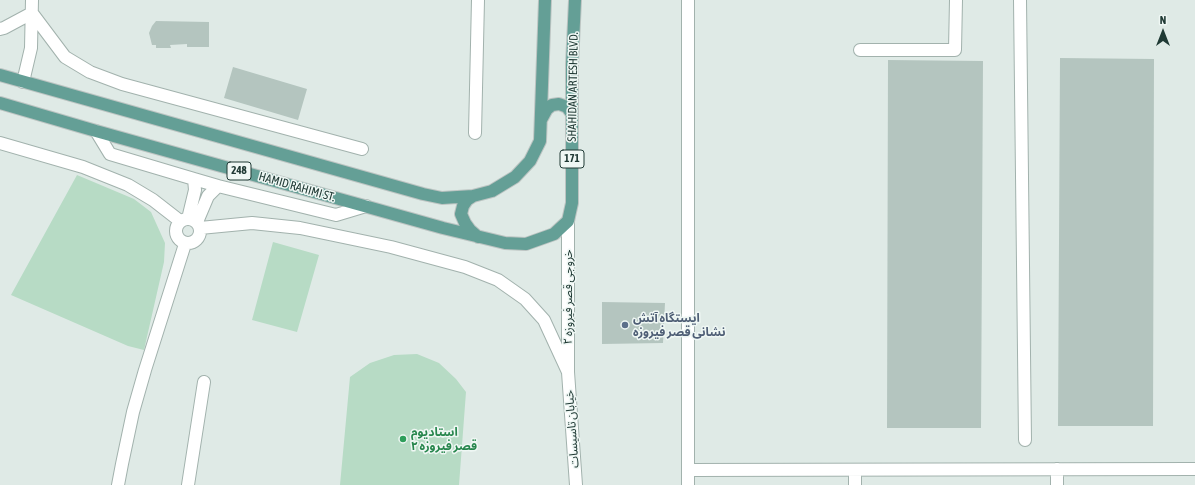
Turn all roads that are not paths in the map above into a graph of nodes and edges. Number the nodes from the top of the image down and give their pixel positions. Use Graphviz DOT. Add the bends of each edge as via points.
graph roads {
  1 [pos="32,0"];
  2 [pos="478,0"];
  3 [pos="546,0"];
  4 [pos="575,0"];
  5 [pos="688,0"];
  6 [pos="956,0"];
  7 [pos="1020,0"];
  8 [pos="32,13"];
  9 [pos="0,29"];
  10 [pos="860,50"];
  11 [pos="0,75"];
  12 [pos="23,82"];
  13 [pos="0,103"];
  14 [pos="572,114"];
  15 [pos="541,120"];
  16 [pos="96,131"];
  17 [pos="475,133"];
  18 [pos="0,143"];
  19 [pos="362,149"];
  20 [pos="194,179"];
  21 [pos="218,186"];
  22 [pos="473,196"];
  23 [pos="366,206"];
  24 [pos="568,221"];
  25 [pos="191,222"];
  26 [pos="479,237"];
  27 [pos="185,244"];
  28 [pos="568,372"];
  29 [pos="204,382"];
  30 [pos="1025,440"];
  31 [pos="1057,469"];
  32 [pos="1195,469"];
  33 [pos="688,470"];
  34 [pos="855,470"];
  35 [pos="118,485"];
  36 [pos="188,485"];
  37 [pos="576,485"];
  38 [pos="688,485"];
  39 [pos="855,485"];
  40 [pos="1057,485"];
  1 -- 8 [label="street"];
  2 -- 17 [label="street"];
  3 -- 15 [label="main road"];
  4 -- 14 [label="main road, SHAHIDAN ARTESH BLVD. / 171"];
  5 -- 33 [label="street"];
  6 -- 10 [label="street" via="955,50"];
  7 -- 30 [label="street"];
  8 -- 9 [label="street"];
  8 -- 12 [label="street" via="31,48"];
  8 -- 19 [label="street" via="65,57 90,72 122,84"];
  11 -- 12 [label="main road, 248"];
  12 -- 22 [label="main road, 248" via="423,194 442,198"];
  13 -- 16 [label="main road, HAMID RAHIMI ST. / 248"];
  14 -- 15 [label="main road" via="567,107 552,105"];
  14 -- 24 [label="main road, SHAHIDAN ARTESH BLVD. / 171" via="572,202"];
  15 -- 22 [label="main road" via="540,140 530,161 515,177 492,191"];
  16 -- 20 [label="street" via="110,154"];
  16 -- 23 [label="main road, HAMID RAHIMI ST. / 248"];
  18 -- 25 [label="street" via="82,167 128,185"];
  20 -- 21 [label="street"];
  20 -- 25 [label="street"];
  21 -- 23 [label="street" via="336,215"];
  21 -- 25 [label="street"];
  22 -- 26 [label="main road" via="467,200 461,214 470,230"];
  23 -- 26 [label="main road, HAMID RAHIMI ST. / 248"];
  24 -- 26 [label="main road" via="554,234 526,244 504,243"];
  24 -- 28 [label="street, خروجی قصر فیروزه ۲"];
  25 -- 27 [label="street" via="200,232 197,240"];
  25 -- 27 [label="street" via="177,224 175,232 178,239"];
  25 -- 28 [label="street" via="252,223 300,228 391,247 465,267 498,280 525,299 544,320"];
  27 -- 35 [label="street" via="137,398"];
  28 -- 37 [label="street, خیابان تاسیسات"];
  29 -- 36 [label="street"];
  31 -- 32 [label="street"];
  31 -- 34 [label="street"];
  31 -- 40 [label="street"];
  33 -- 34 [label="street"];
  33 -- 38 [label="street"];
  34 -- 39 [label="street"];
}
